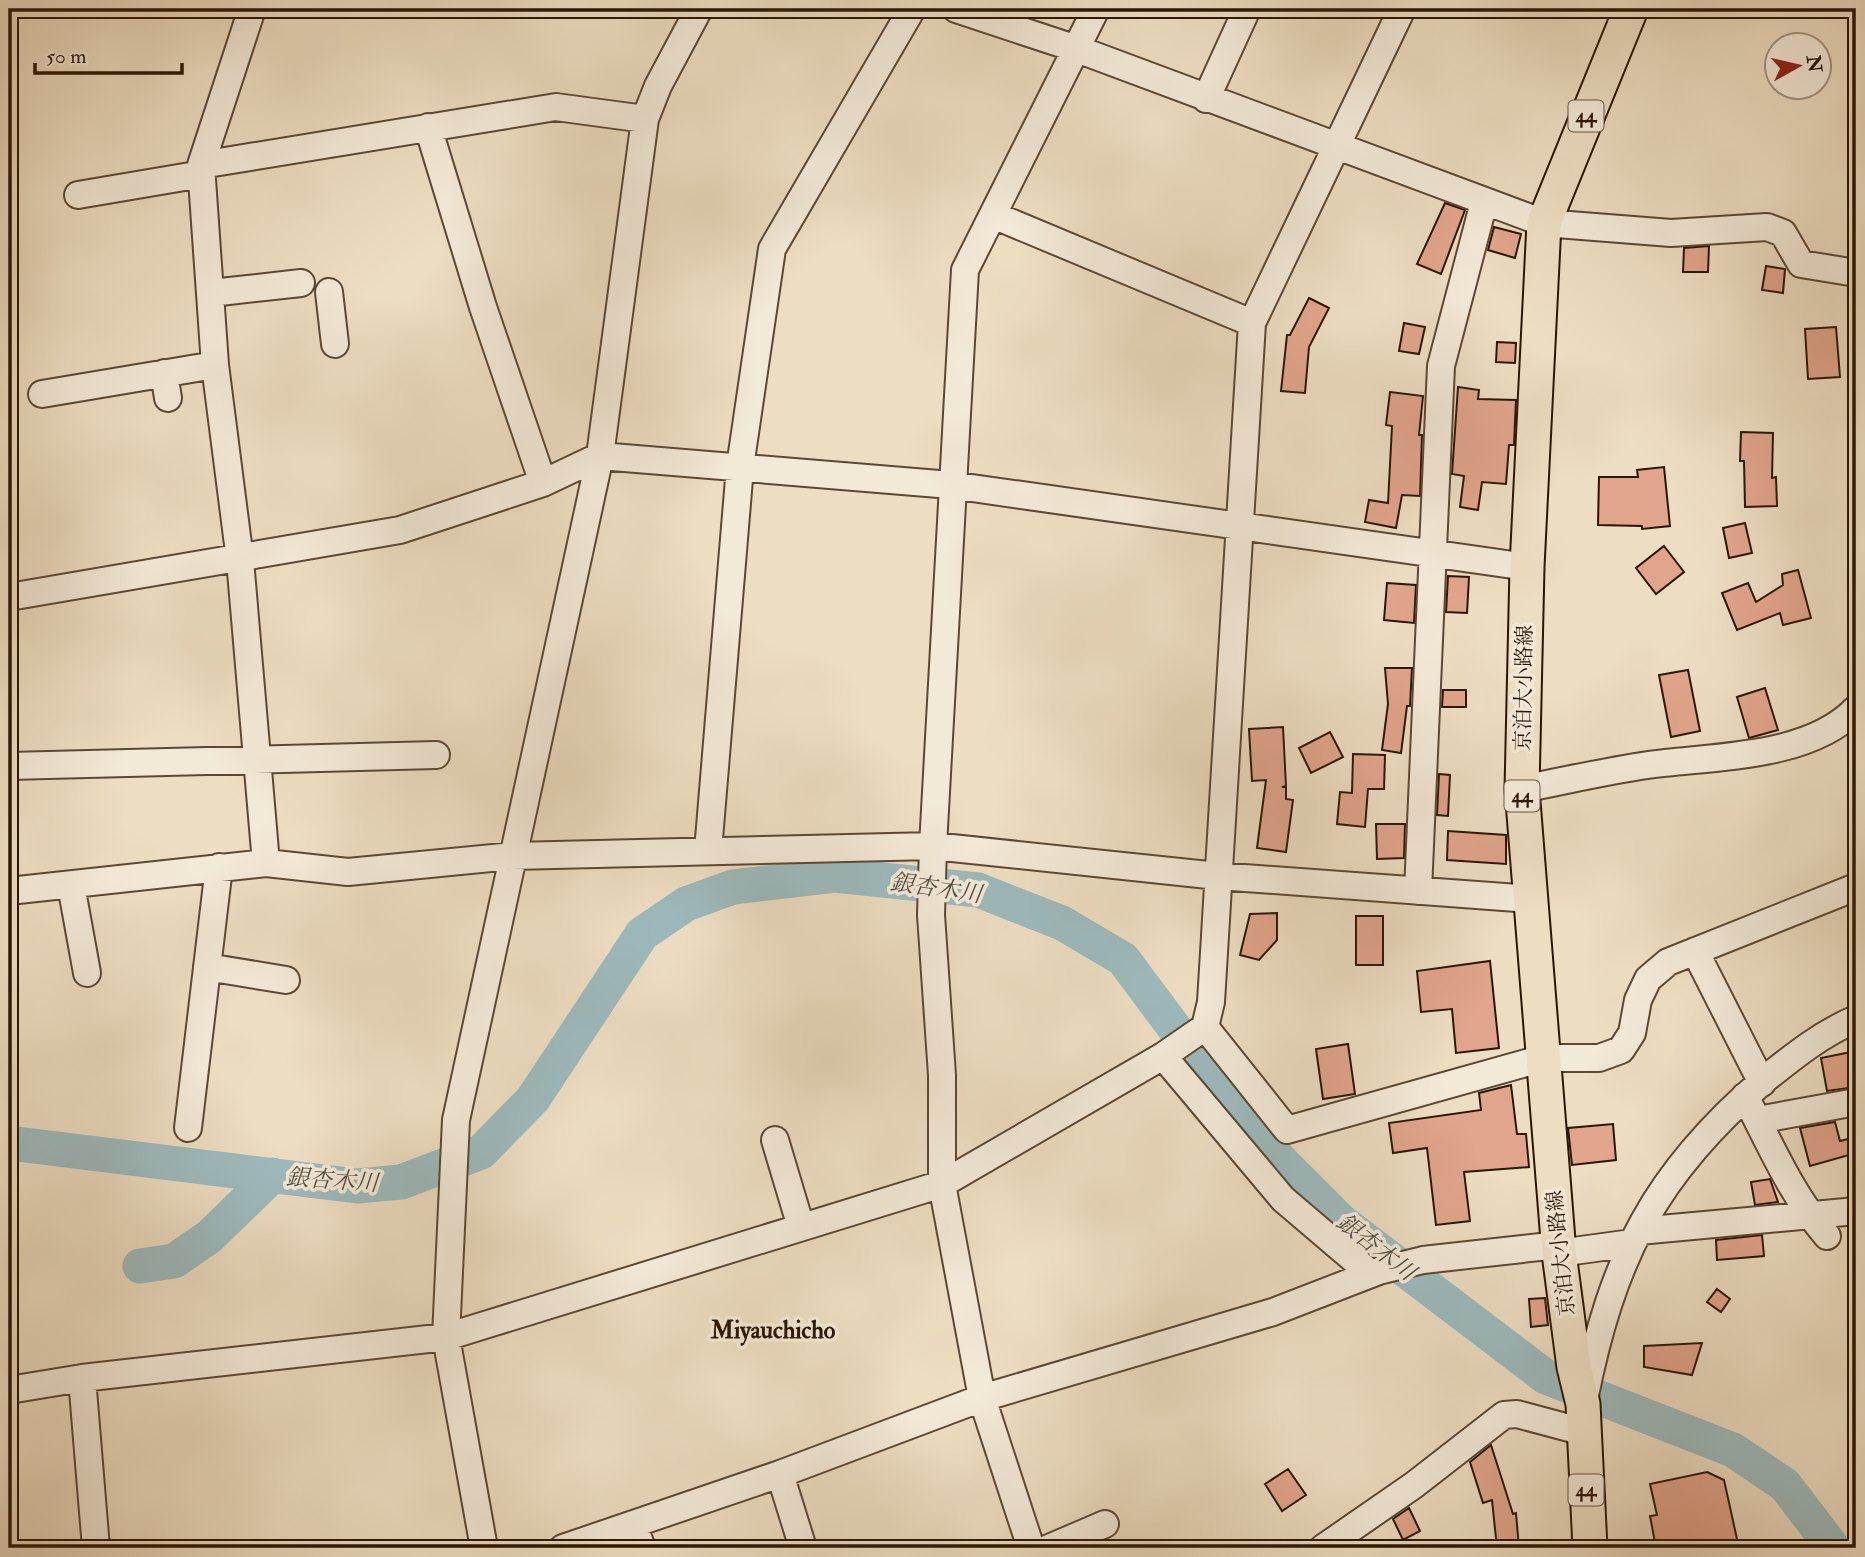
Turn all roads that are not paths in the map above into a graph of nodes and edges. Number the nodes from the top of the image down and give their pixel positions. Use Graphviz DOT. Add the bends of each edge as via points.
graph roads {
  1 [pos="252,9"];
  2 [pos="699,9"];
  3 [pos="912,9"];
  4 [pos="956,9"];
  5 [pos="1096,9"];
  6 [pos="1247,9"];
  7 [pos="1402,9"];
  8 [pos="1631,9"];
  9 [pos="1077,50"];
  10 [pos="1206,99"];
  11 [pos="645,119"];
  12 [pos="428,127"];
  13 [pos="1334,148"];
  14 [pos="202,169"];
  15 [pos="78,195"];
  16 [pos="1484,202"];
  17 [pos="993,215"];
  18 [pos="1544,223"];
  19 [pos="1856,273"];
  20 [pos="301,283"];
  21 [pos="329,292"];
  22 [pos="211,293"];
  23 [pos="1252,323"];
  24 [pos="335,344"];
  25 [pos="215,365"];
  26 [pos="42,394"];
  27 [pos="600,456"];
  28 [pos="740,467"];
  29 [pos="543,483"];
  30 [pos="951,485"];
  31 [pos="1239,524"];
  32 [pos="1433,553"];
  33 [pos="240,560"];
  34 [pos="1527,567"];
  35 [pos="15,596"];
  36 [pos="1856,709"];
  37 [pos="436,754"];
  38 [pos="258,759"];
  39 [pos="9,766"];
  40 [pos="1522,789"];
  41 [pos="933,846"];
  42 [pos="708,851"];
  43 [pos="513,856"];
  44 [pos="266,863"];
  45 [pos="219,867"];
  46 [pos="1218,876"];
  47 [pos="71,885"];
  48 [pos="1856,887"];
  49 [pos="9,891"];
  50 [pos="1418,891"];
  51 [pos="1531,899"];
  52 [pos="1695,951"];
  53 [pos="207,967"];
  54 [pos="87,974"];
  55 [pos="286,980"];
  56 [pos="1856,1018"];
  57 [pos="1205,1027"];
  58 [pos="1163,1056"];
  59 [pos="1544,1058"];
  60 [pos="1753,1089"];
  61 [pos="1856,1102"];
  62 [pos="1758,1120"];
  63 [pos="188,1128"];
  64 [pos="775,1140"];
  65 [pos="942,1184"];
  66 [pos="1856,1210"];
  67 [pos="1807,1213"];
  68 [pos="801,1227"];
  69 [pos="1827,1236"];
  70 [pos="1635,1237"];
  71 [pos="1558,1249"];
  72 [pos="1375,1273"];
  73 [pos="446,1337"];
  74 [pos="82,1378"];
  75 [pos="9,1390"];
  76 [pos="982,1398"];
  77 [pos="1583,1399"];
  78 [pos="780,1474"];
  79 [pos="1105,1524"];
  80 [pos="637,1536"];
  81 [pos="96,1548"];
  82 [pos="484,1548"];
  83 [pos="564,1548"];
  84 [pos="803,1548"];
  85 [pos="1031,1548"];
  86 [pos="1049,1548"];
  87 [pos="1323,1548"];
  88 [pos="1590,1548"];
  1 -- 14 [label="street"];
  2 -- 11 [label="street"];
  3 -- 28 [label="street" via="772,249"];
  4 -- 9 [label="street"];
  5 -- 9 [label="street"];
  6 -- 10 [label="street"];
  7 -- 13 [label="street"];
  8 -- 18 [label="main road, 京泊大小路線 / 44"];
  9 -- 10 [label="street"];
  9 -- 17 [label="street"];
  10 -- 13 [label="street"];
  11 -- 12 [label="street" via="556,107"];
  11 -- 27 [label="street"];
  12 -- 14 [label="street"];
  12 -- 29 [label="street" via="482,307"];
  13 -- 16 [label="street"];
  13 -- 23 [label="street"];
  14 -- 15 [label="street"];
  14 -- 22 [label="street"];
  16 -- 18 [label="street"];
  16 -- 32 [label="street" via="1441,366"];
  17 -- 23 [label="street"];
  17 -- 30 [label="street" via="965,270"];
  18 -- 19 [label="street" via="1671,233 1768,227 1783,233 1801,264"];
  18 -- 34 [label="main road, 京泊大小路線 / 44"];
  20 -- 22 [label="street"];
  21 -- 24 [label="street"];
  22 -- 25 [label="street"];
  23 -- 31 [label="street"];
  25 -- 26 [label="street" via="166,386"];
  25 -- 33 [label="street"];
  27 -- 28 [label="street"];
  27 -- 29 [label="street"];
  27 -- 43 [label="street"];
  28 -- 30 [label="street"];
  28 -- 42 [label="street"];
  29 -- 33 [label="street" via="400,530"];
  30 -- 31 [label="street"];
  30 -- 41 [label="street"];
  31 -- 32 [label="street"];
  31 -- 46 [label="street"];
  32 -- 34 [label="street"];
  32 -- 50 [label="street"];
  33 -- 35 [label="street"];
  33 -- 38 [label="street"];
  34 -- 40 [label="main road, 京泊大小路線 / 44"];
  36 -- 40 [label="street" via="1821,733 1774,750 1645,765"];
  37 -- 38 [label="street"];
  38 -- 39 [label="street"];
  38 -- 44 [label="street"];
  40 -- 51 [label="main road, 京泊大小路線 / 44"];
  41 -- 42 [label="street"];
  41 -- 46 [label="street"];
  41 -- 65 [label="street" via="931,915 942,1075"];
  42 -- 43 [label="street"];
  43 -- 44 [label="street" via="348,872"];
  43 -- 73 [label="street" via="456,1120"];
  44 -- 45 [label="street"];
  45 -- 47 [label="street"];
  45 -- 53 [label="street"];
  46 -- 50 [label="street"];
  46 -- 57 [label="street" via="1211,1002"];
  47 -- 49 [label="street"];
  47 -- 54 [label="street"];
  48 -- 52 [label="street"];
  50 -- 51 [label="street"];
  51 -- 59 [label="main road, 京泊大小路線 / 44"];
  52 -- 59 [label="street" via="1668,961 1648,979 1632,1033 1621,1050 1599,1058"];
  52 -- 60 [label="street"];
  53 -- 55 [label="street"];
  53 -- 63 [label="street"];
  56 -- 60 [label="street" via="1796,1053"];
  57 -- 58 [label="street"];
  57 -- 59 [label="street" via="1287,1130"];
  58 -- 65 [label="street"];
  58 -- 72 [label="street" via="1283,1199"];
  59 -- 71 [label="main road, 京泊大小路線 / 44"];
  60 -- 62 [label="street"];
  60 -- 70 [label="street" via="1681,1162"];
  61 -- 62 [label="street"];
  62 -- 67 [label="street"];
  64 -- 68 [label="street"];
  65 -- 68 [label="street"];
  65 -- 76 [label="street"];
  66 -- 67 [label="street"];
  67 -- 69 [label="street"];
  67 -- 70 [label="street"];
  68 -- 73 [label="street"];
  70 -- 71 [label="street"];
  70 -- 77 [label="street" via="1613,1285"];
  71 -- 72 [label="street" via="1423,1260"];
  71 -- 77 [label="main road, 京泊大小路線 / 44"];
  72 -- 76 [label="street" via="1273,1312"];
  73 -- 74 [label="street"];
  73 -- 82 [label="street"];
  74 -- 75 [label="street"];
  74 -- 81 [label="street"];
  76 -- 78 [label="street"];
  76 -- 85 [label="street"];
  77 -- 87 [label="street" via="1504,1415"];
  77 -- 88 [label="main road, 京泊大小路線 / 44"];
  78 -- 80 [label="street"];
  78 -- 84 [label="street"];
  79 -- 86 [label="street"];
  80 -- 83 [label="street"];
}
